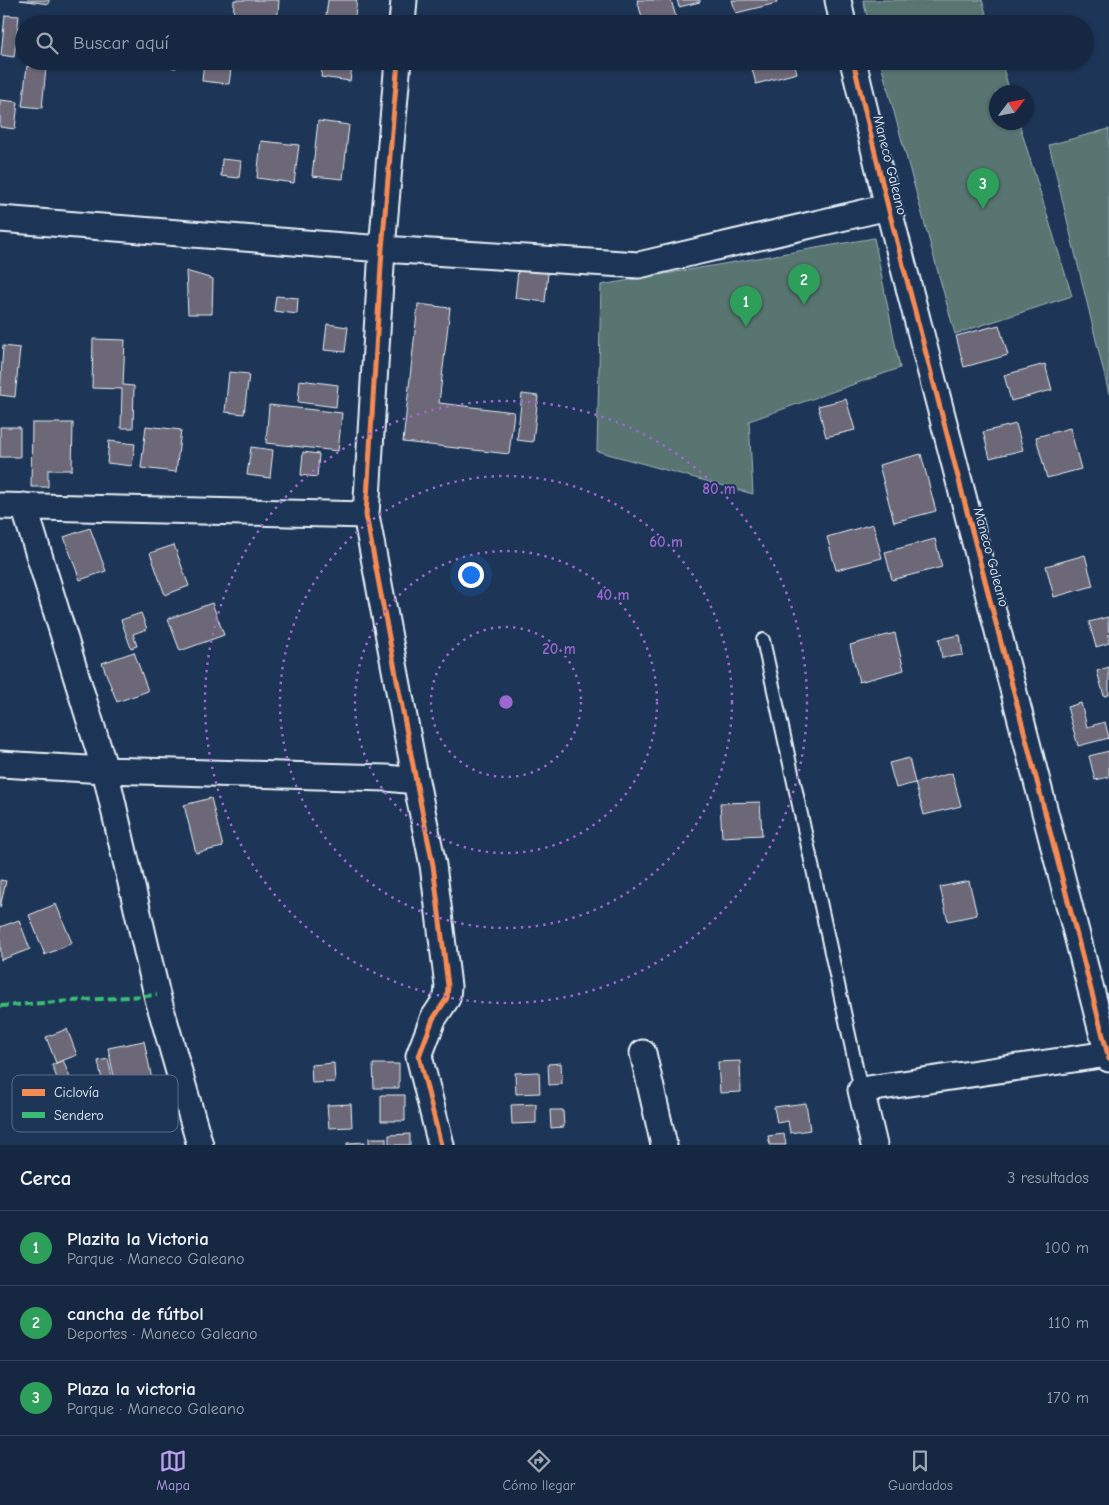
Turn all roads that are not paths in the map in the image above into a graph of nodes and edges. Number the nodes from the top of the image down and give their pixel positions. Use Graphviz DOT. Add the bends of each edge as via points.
graph roads {
  1 [pos="404,0"];
  2 [pos="838,0"];
  3 [pos="403,15"];
  4 [pos="841,15"];
  5 [pos="397,70"];
  6 [pos="854,70"];
  7 [pos="888,207"];
  8 [pos="0,219"];
  9 [pos="382,249"];
  10 [pos="12,506"];
  11 [pos="366,515"];
  12 [pos="763,640"];
  13 [pos="0,764"];
  14 [pos="105,770"];
  15 [pos="416,781"];
  16 [pos="643,1053"];
  17 [pos="1108,1056"];
  18 [pos="862,1090"];
  19 [pos="200,1145"];
  20 [pos="441,1145"];
  21 [pos="664,1145"];
  22 [pos="874,1145"];
  1 -- 3 [label="street"];
  2 -- 4 [label="street"];
  5 -- 9 [label="street"];
  6 -- 7 [label="street, Maneco Galeano"];
  7 -- 9 [label="street" via="639,265"];
  7 -- 17 [label="street, Maneco Galeano"];
  8 -- 9 [label="street"];
  9 -- 11 [label="street"];
  10 -- 11 [label="street"];
  10 -- 14 [label="street"];
  11 -- 15 [label="street"];
  12 -- 18 [label="lane"];
  13 -- 14 [label="street"];
  14 -- 15 [label="street"];
  14 -- 19 [label="street" via="157,995"];
  15 -- 20 [label="street" via="433,865 448,986 447,998 433,1019 419,1056"];
  16 -- 21 [label="street"];
  17 -- 18 [label="street"];
  18 -- 22 [label="street"];
}
